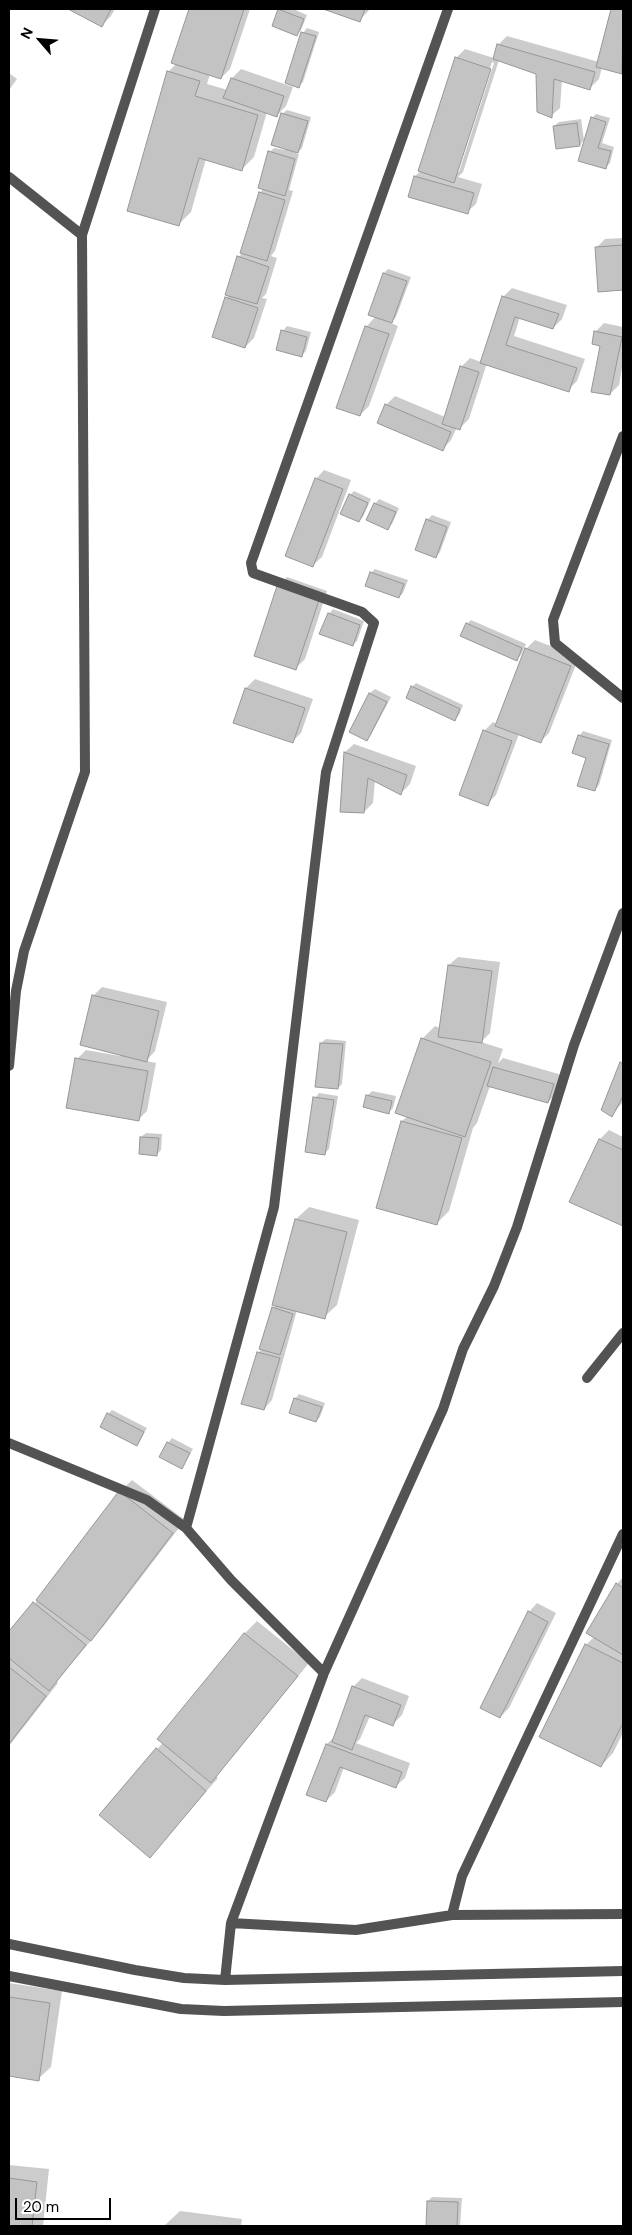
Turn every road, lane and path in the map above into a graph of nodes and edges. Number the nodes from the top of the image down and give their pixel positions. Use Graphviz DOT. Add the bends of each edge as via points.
graph roads {
  1 [pos="155,9"];
  2 [pos="448,9"];
  3 [pos="9,177"];
  4 [pos="82,235"];
  5 [pos="623,436"];
  6 [pos="623,698"];
  7 [pos="623,914"];
  8 [pos="9,1066"];
  9 [pos="623,1333"];
  10 [pos="587,1378"];
  11 [pos="9,1443"];
  12 [pos="186,1528"];
  13 [pos="623,1534"];
  14 [pos="324,1673"];
  15 [pos="623,1914"];
  16 [pos="452,1915"];
  17 [pos="231,1924"];
  18 [pos="9,1944"];
  19 [pos="623,1971"];
  20 [pos="9,1976"];
  21 [pos="225,1980"];
  22 [pos="623,2002"];
  1 -- 4 [label="street"];
  2 -- 12 [label="street" via="251,563 253,573 362,612 374,623 326,772 274,1207"];
  3 -- 4 [label="street"];
  4 -- 8 [label="street" via="85,772 24,951 16,991"];
  5 -- 6 [label="street" via="553,620 555,643"];
  7 -- 14 [label="street" via="574,1045 514,1235 494,1286 462,1349 443,1409"];
  9 -- 10 [label="street"];
  11 -- 12 [label="street" via="147,1500"];
  12 -- 14 [label="street" via="231,1580"];
  13 -- 16 [label="street" via="462,1876"];
  14 -- 17 [label="street"];
  15 -- 16 [label="street"];
  16 -- 17 [label="street" via="356,1930"];
  17 -- 21 [label="street"];
  18 -- 21 [label="street" via="135,1970 184,1978"];
  19 -- 21 [label="street"];
  20 -- 22 [label="street" via="181,2009"];
}
